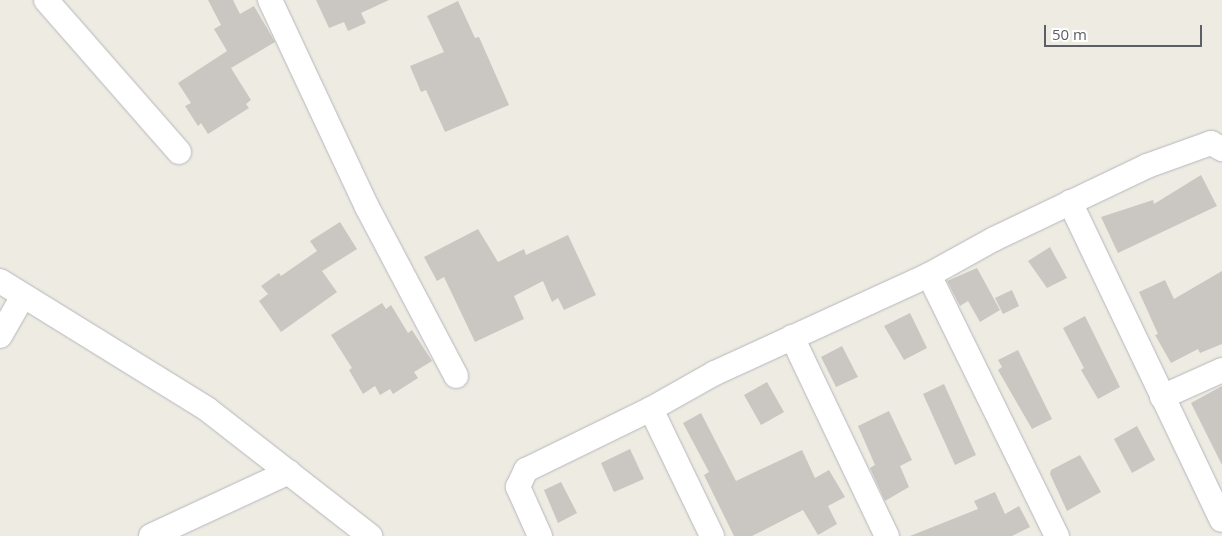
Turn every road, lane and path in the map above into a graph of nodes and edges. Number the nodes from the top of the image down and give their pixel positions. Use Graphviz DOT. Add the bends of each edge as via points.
graph roads {
  1 [pos="46,0"];
  2 [pos="270,0"];
  3 [pos="1222,149"];
  4 [pos="179,152"];
  5 [pos="1070,202"];
  6 [pos="929,275"];
  7 [pos="0,281"];
  8 [pos="23,296"];
  9 [pos="0,336"];
  10 [pos="792,337"];
  11 [pos="1222,370"];
  12 [pos="456,376"];
  13 [pos="1162,397"];
  14 [pos="652,408"];
  15 [pos="289,472"];
  16 [pos="1222,520"];
  17 [pos="151,536"];
  18 [pos="370,536"];
  19 [pos="540,536"];
  20 [pos="712,536"];
  21 [pos="887,536"];
  22 [pos="1057,536"];
  1 -- 4 [label="street"];
  2 -- 12 [label="street" via="367,207"];
  3 -- 5 [label="street" via="1211,143 1188,148"];
  5 -- 6 [label="street"];
  5 -- 13 [label="street"];
  6 -- 10 [label="street"];
  6 -- 22 [label="street"];
  7 -- 8 [label="street"];
  8 -- 9 [label="street"];
  8 -- 15 [label="street" via="207,409"];
  10 -- 14 [label="street" via="715,373"];
  10 -- 21 [label="street"];
  11 -- 13 [label="street"];
  13 -- 16 [label="street"];
  14 -- 19 [label="street" via="526,470 518,487"];
  14 -- 20 [label="street"];
  15 -- 17 [label="street"];
  15 -- 18 [label="street"];
}
